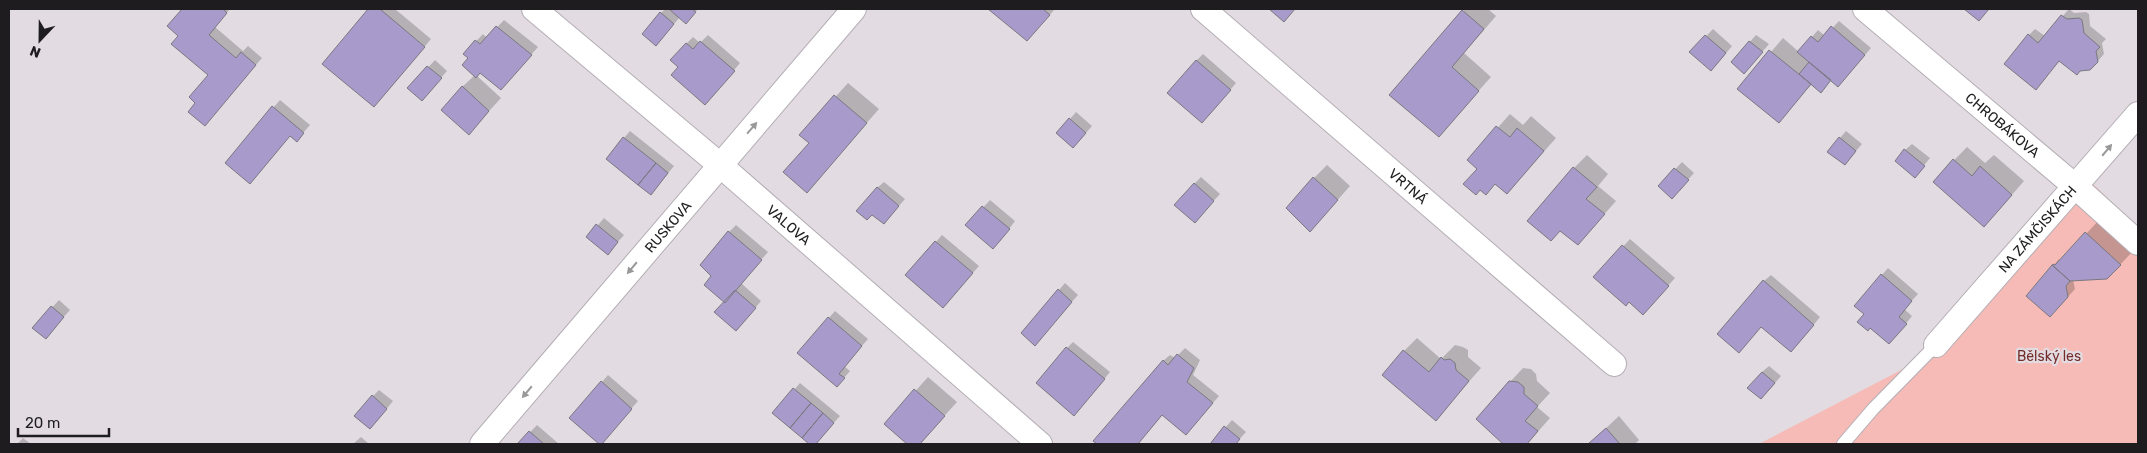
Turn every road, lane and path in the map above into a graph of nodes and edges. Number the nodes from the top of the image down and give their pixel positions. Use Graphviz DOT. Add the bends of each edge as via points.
graph roads {
  1 [pos="534,9"];
  2 [pos="854,9"];
  3 [pos="1203,9"];
  4 [pos="1866,9"];
  5 [pos="2138,114"];
  6 [pos="720,165"];
  7 [pos="2076,187"];
  8 [pos="2138,243"];
  9 [pos="1936,344"];
  10 [pos="1614,364"];
  11 [pos="482,444"];
  12 [pos="1040,444"];
  13 [pos="1843,444"];
  1 -- 6 [label="street, VALOVA"];
  6 -- 2 [label="street, RUSKOVA, one-way"];
  3 -- 10 [label="street, VRTNÁ"];
  4 -- 7 [label="street, CHROBÁKOVA"];
  7 -- 5 [label="street, NA ZÁMČISKÁCH, one-way"];
  6 -- 11 [label="street, RUSKOVA, one-way"];
  6 -- 12 [label="street, VALOVA"];
  7 -- 8 [label="street, CHROBÁKOVA"];
  7 -- 9 [label="street, NA ZÁMČISKÁCH"];
  9 -- 13 [label="lane"];
}
